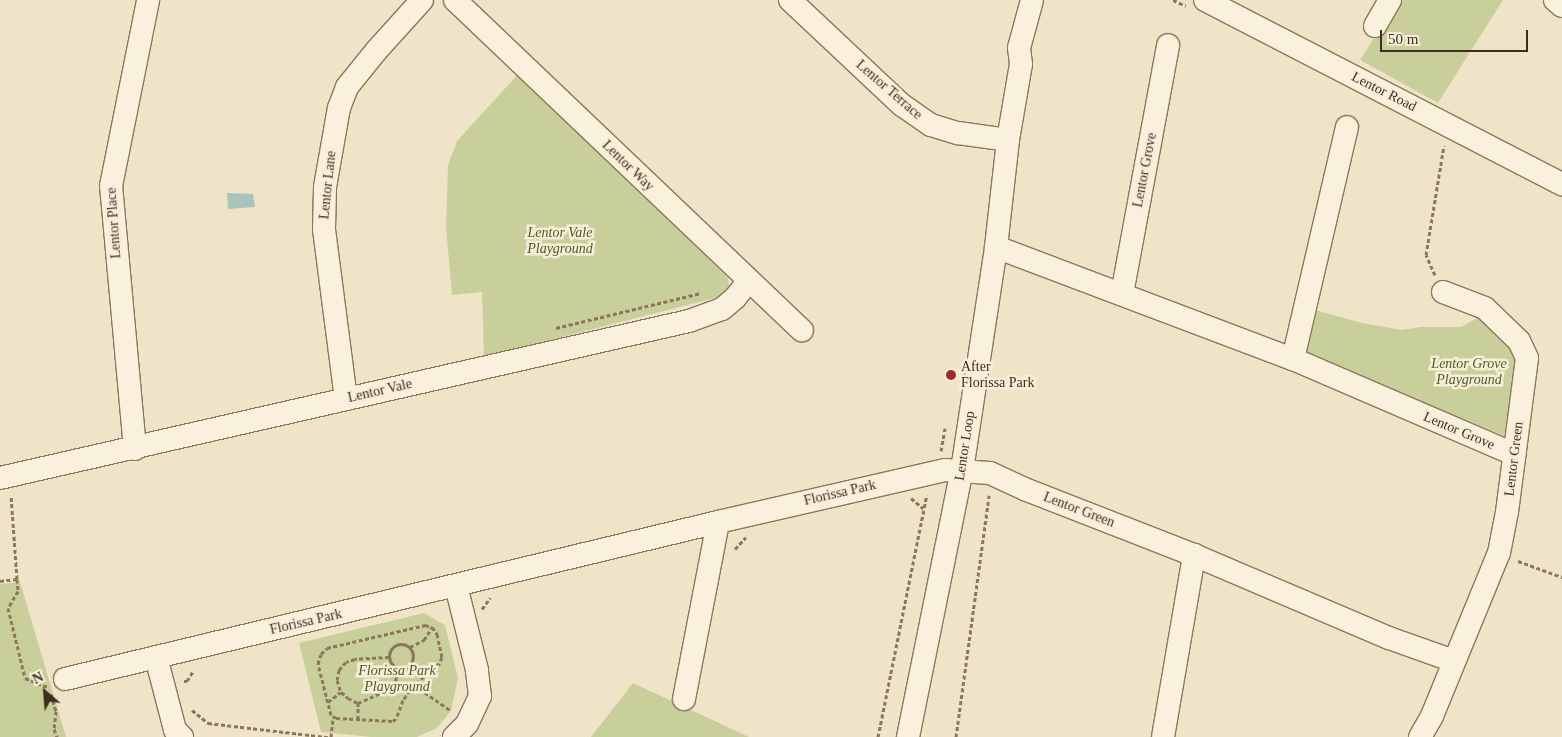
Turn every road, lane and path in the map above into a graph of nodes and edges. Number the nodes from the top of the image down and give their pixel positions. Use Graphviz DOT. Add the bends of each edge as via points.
graph roads {
  1 [pos="148,0"];
  2 [pos="422,0"];
  3 [pos="455,0"];
  4 [pos="790,0"];
  5 [pos="1032,0"];
  6 [pos="1045,0"];
  7 [pos="1205,0"];
  8 [pos="1390,0"];
  9 [pos="1555,0"];
  10 [pos="1562,6"];
  11 [pos="1375,26"];
  12 [pos="1168,45"];
  13 [pos="1021,64"];
  14 [pos="1347,127"];
  15 [pos="1445,139"];
  16 [pos="1008,140"];
  17 [pos="1562,184"];
  18 [pos="996,247"];
  19 [pos="748,281"];
  20 [pos="704,292"];
  21 [pos="1443,292"];
  22 [pos="1122,294"];
  23 [pos="550,329"];
  24 [pos="802,330"];
  25 [pos="1293,360"];
  26 [pos="346,399"];
  27 [pos="135,449"];
  28 [pos="1514,454"];
  29 [pos="962,470"];
  30 [pos="937,471"];
  31 [pos="990,473"];
  32 [pos="6,485"];
  33 [pos="718,522"];
  34 [pos="1499,553"];
  35 [pos="1194,555"];
  36 [pos="1562,577"];
  37 [pos="17,579"];
  38 [pos="0,581"];
  39 [pos="456,586"];
  40 [pos="432,627"];
  41 [pos="410,647"];
  42 [pos="156,657"];
  43 [pos="389,657"];
  44 [pos="1454,661"];
  45 [pos="396,667"];
  46 [pos="65,679"];
  47 [pos="187,681"];
  48 [pos="414,684"];
  49 [pos="184,688"];
  50 [pos="341,692"];
  51 [pos="684,699"];
  52 [pos="328,702"];
  53 [pos="358,703"];
  54 [pos="187,706"];
  55 [pos="457,715"];
  56 [pos="333,717"];
  57 [pos="358,720"];
  58 [pos="57,737"];
  59 [pos="182,737"];
  60 [pos="330,737"];
  61 [pos="454,737"];
  62 [pos="878,737"];
  63 [pos="908,737"];
  64 [pos="956,737"];
  65 [pos="1163,737"];
  66 [pos="1420,737"];
  1 -- 27 [label="street, Lentor Place" via="111,186"];
  2 -- 26 [label="street, Lentor Lane" via="347,87 339,108 325,187 324,229"];
  3 -- 19 [label="street, Lentor Way"];
  4 -- 16 [label="street, Lentor Terrace" via="902,105 931,125 958,133"];
  5 -- 13 [label="street, Lentor Loop" via="1019,48"];
  6 -- 13 [label="street, Lentor Loop" via="1032,51"];
  7 -- 17 [label="street, Lentor Road"];
  8 -- 11 [label="street"];
  9 -- 10 [label="street"];
  12 -- 22 [label="street, Lentor Grove"];
  13 -- 16 [label="street, Lentor Loop"];
  14 -- 25 [label="street"];
  15 -- 21 [label="path" via="1426,256"];
  16 -- 18 [label="street, Lentor Loop"];
  18 -- 22 [label="street, Lentor Grove"];
  18 -- 29 [label="street, Lentor Loop"];
  19 -- 24 [label="street, Lentor Way"];
  19 -- 26 [label="street, Lentor Vale" via="722,308 689,321"];
  20 -- 23 [label="path"];
  21 -- 28 [label="street, Lentor Green" via="1485,308 1524,348 1527,358"];
  22 -- 25 [label="street, Lentor Grove"];
  25 -- 28 [label="street, Lentor Grove"];
  26 -- 27 [label="street, Lentor Vale"];
  27 -- 32 [label="street, Lentor Vale"];
  28 -- 34 [label="street, Lentor Green"];
  29 -- 30 [label="street, Florissa Park"];
  29 -- 31 [label="street, Lentor Green"];
  29 -- 63 [label="street, Lentor Loop"];
  30 -- 33 [label="street, Florissa Park"];
  30 -- 62 [label="path" via="923,508"];
  31 -- 35 [label="street, Lentor Green"];
  31 -- 64 [label="path"];
  32 -- 37 [label="path"];
  33 -- 39 [label="street, Florissa Park"];
  33 -- 51 [label="street"];
  34 -- 36 [label="path"];
  34 -- 44 [label="street, Lentor Green"];
  35 -- 44 [label="street, Lentor Green" via="1389,638"];
  35 -- 65 [label="street"];
  37 -- 38 [label="path"];
  37 -- 58 [label="path" via="18,591 8,608 25,678 50,688 56,711 54,729"];
  39 -- 42 [label="street, Florissa Park"];
  39 -- 61 [label="street" via="477,670 480,696 467,724"];
  40 -- 41 [label="path" via="424,640"];
  40 -- 48 [label="path" via="437,634 442,657 439,664"];
  40 -- 52 [label="path" via="426,625 327,648 318,664"];
  41 -- 43 [label="path" via="402,643 394,646"];
  41 -- 45 [label="path" via="414,654 412,662 405,668"];
  42 -- 46 [label="street, Florissa Park"];
  42 -- 59 [label="street" via="175,730"];
  43 -- 45 [label="path"];
  43 -- 50 [label="path" via="346,662 339,670 337,680"];
  44 -- 66 [label="street, Lentor Green"];
  45 -- 53 [label="path" via="396,681 391,688"];
  47 -- 49 [label="path"];
  48 -- 55 [label="path"];
  48 -- 57 [label="path" via="392,722"];
  50 -- 52 [label="path"];
  50 -- 53 [label="path"];
  52 -- 56 [label="path"];
  53 -- 57 [label="path"];
  54 -- 60 [label="path" via="208,723"];
  56 -- 57 [label="path"];
  56 -- 60 [label="path"];
}
